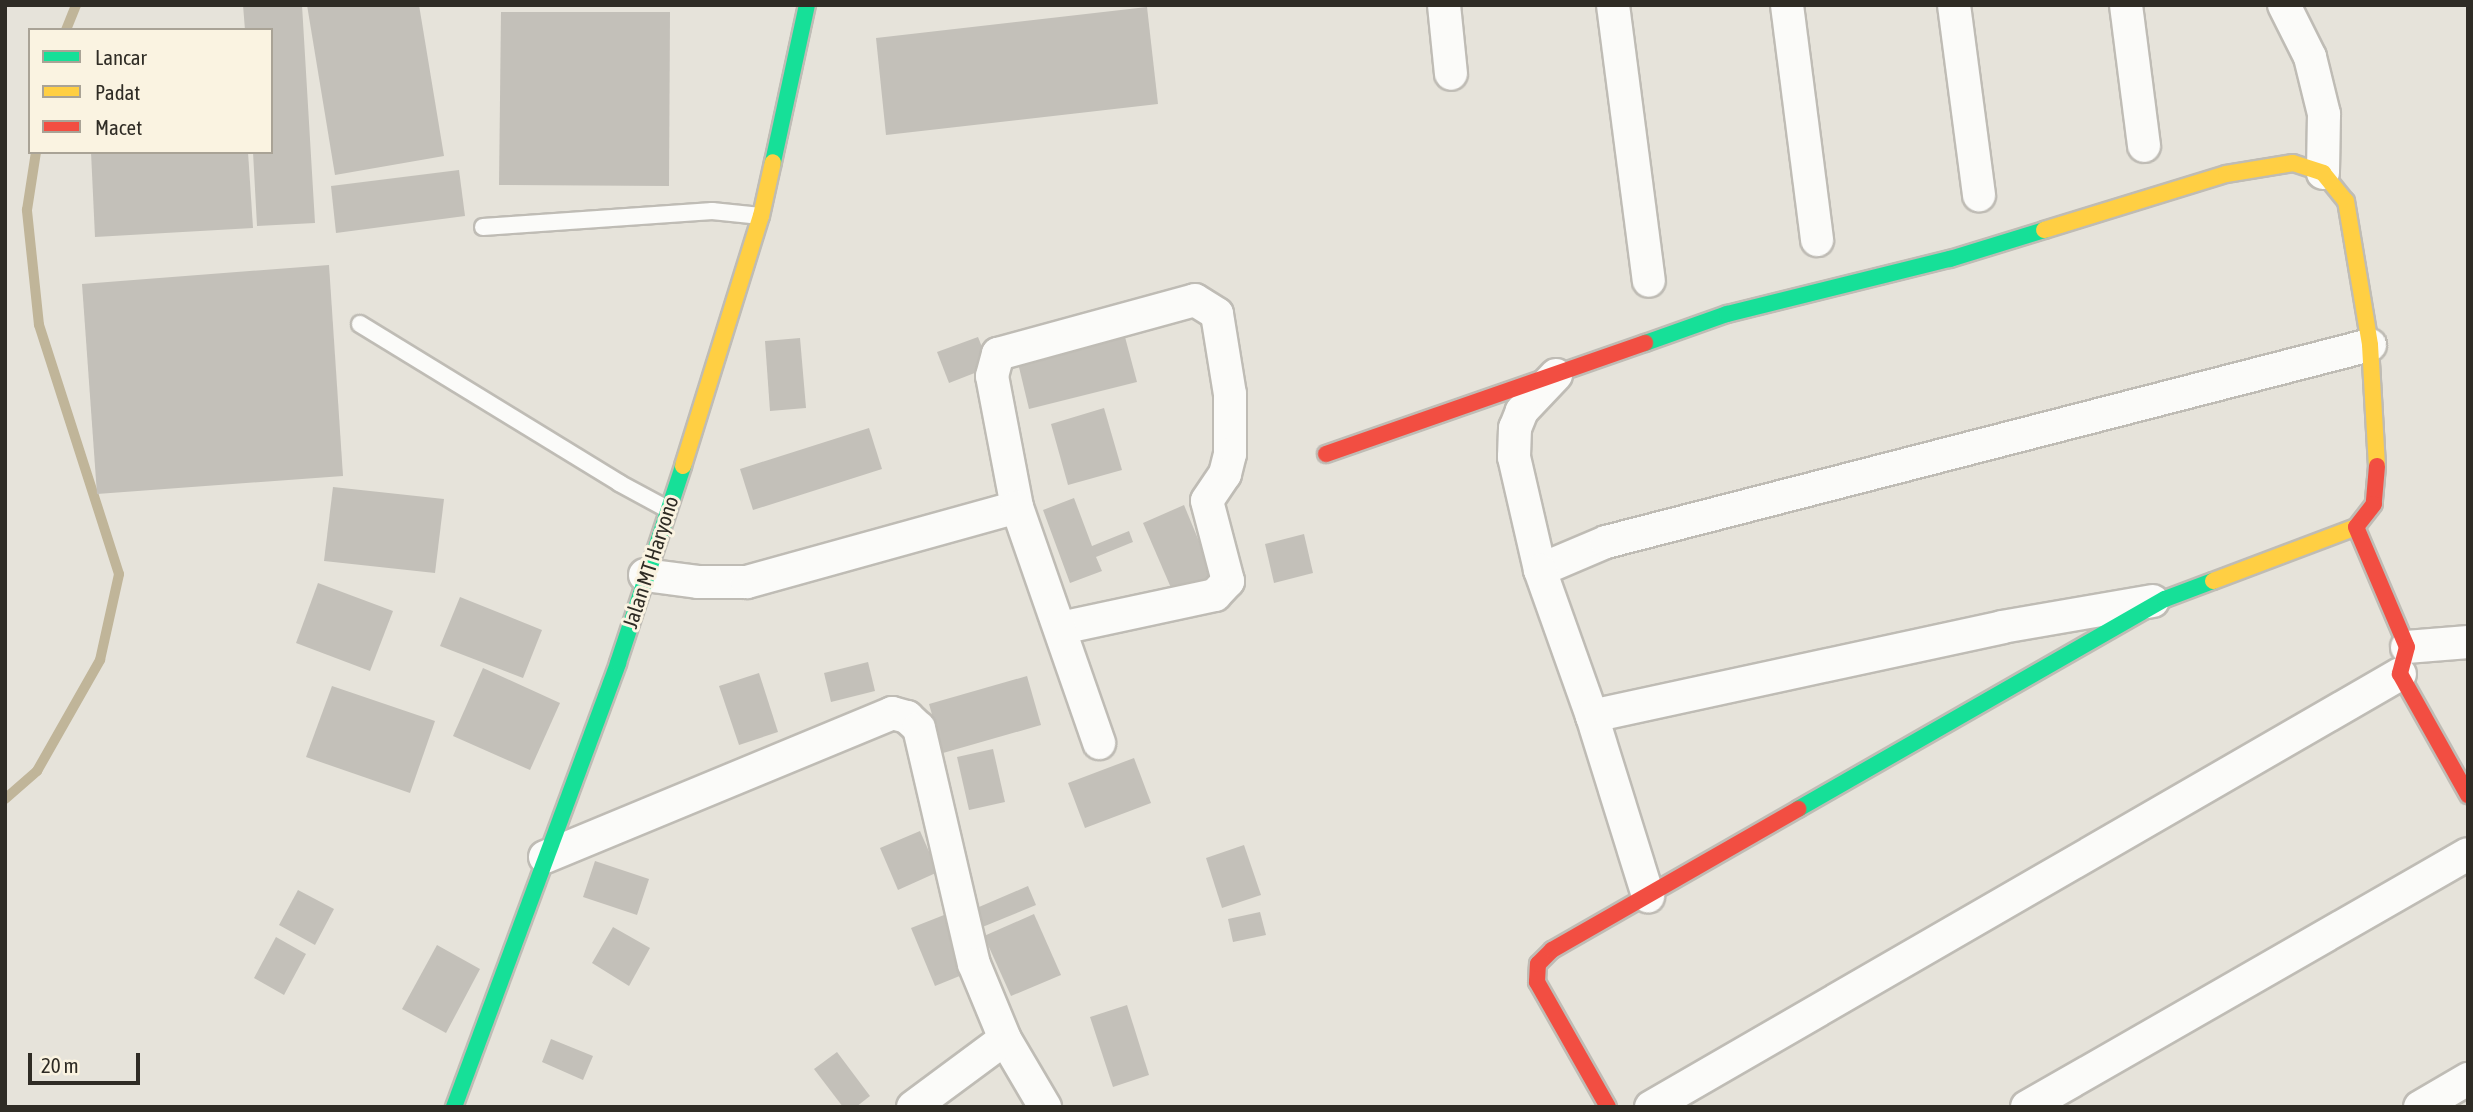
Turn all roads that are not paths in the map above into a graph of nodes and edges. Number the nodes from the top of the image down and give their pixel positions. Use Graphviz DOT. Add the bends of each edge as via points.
graph roads {
  1 [pos="807,5"];
  2 [pos="1444,5"];
  3 [pos="1613,5"];
  4 [pos="1787,5"];
  5 [pos="1954,5"];
  6 [pos="2126,5"];
  7 [pos="2286,7"];
  8 [pos="1451,74"];
  9 [pos="2144,146"];
  10 [pos="2323,173"];
  11 [pos="1979,195"];
  12 [pos="761,216"];
  13 [pos="483,227"];
  14 [pos="1817,240"];
  15 [pos="1649,281"];
  16 [pos="360,324"];
  17 [pos="2370,345"];
  18 [pos="1556,374"];
  19 [pos="1325,454"];
  20 [pos="1017,507"];
  21 [pos="667,509"];
  22 [pos="2356,527"];
  23 [pos="1540,570"];
  24 [pos="645,575"];
  25 [pos="2165,599"];
  26 [pos="1061,628"];
  27 [pos="2468,642"];
  28 [pos="2404,661"];
  29 [pos="1592,716"];
  30 [pos="1099,743"];
  31 [pos="2468,795"];
  32 [pos="2468,853"];
  33 [pos="545,857"];
  34 [pos="1648,896"];
  35 [pos="1004,1039"];
  36 [pos="2468,1079"];
  37 [pos="454,1107"];
  38 [pos="913,1107"];
  39 [pos="1045,1107"];
  40 [pos="1608,1107"];
  41 [pos="1651,1107"];
  42 [pos="2027,1107"];
  43 [pos="2420,1107"];
  1 -- 12 [label="street, Jalan MT Haryono"];
  2 -- 8 [label="street"];
  3 -- 15 [label="street"];
  4 -- 14 [label="street"];
  5 -- 11 [label="street"];
  6 -- 9 [label="street"];
  7 -- 10 [label="street" via="2310,57 2325,114"];
  10 -- 17 [label="street" via="2346,201"];
  10 -- 18 [label="street" via="2293,163 2225,174 1950,259 1727,314"];
  12 -- 13 [label="lane" via="712,211"];
  12 -- 21 [label="street, Jalan MT Haryono"];
  16 -- 21 [label="lane"];
  17 -- 22 [label="street" via="2377,470 2374,504"];
  17 -- 23 [label="street" via="1606,542"];
  18 -- 19 [label="street"];
  18 -- 23 [label="street" via="1522,411 1515,428 1514,457"];
  20 -- 24 [label="street" via="747,582"];
  20 -- 26 [label="street"];
  20 -- 26 [label="street" via="992,376 999,354 1195,300 1217,314 1230,394 1230,454 1207,501 1228,581 1215,595"];
  21 -- 24 [label="street, Jalan MT Haryono"];
  22 -- 25 [label="street"];
  22 -- 28 [label="street"];
  23 -- 29 [label="street"];
  24 -- 33 [label="street, Jalan MT Haryono" via="594,733"];
  25 -- 29 [label="street" via="2002,627"];
  25 -- 34 [label="street"];
  26 -- 30 [label="street"];
  27 -- 28 [label="street"];
  28 -- 31 [label="street"];
  28 -- 41 [label="street"];
  29 -- 34 [label="street"];
  32 -- 42 [label="street"];
  33 -- 35 [label="street" via="892,713 907,717 919,728 974,964"];
  33 -- 37 [label="street, Jalan MT Haryono"];
  34 -- 40 [label="street" via="1552,950 1538,964 1537,982"];
  35 -- 38 [label="street"];
  35 -- 39 [label="street"];
  36 -- 43 [label="street"];
}
